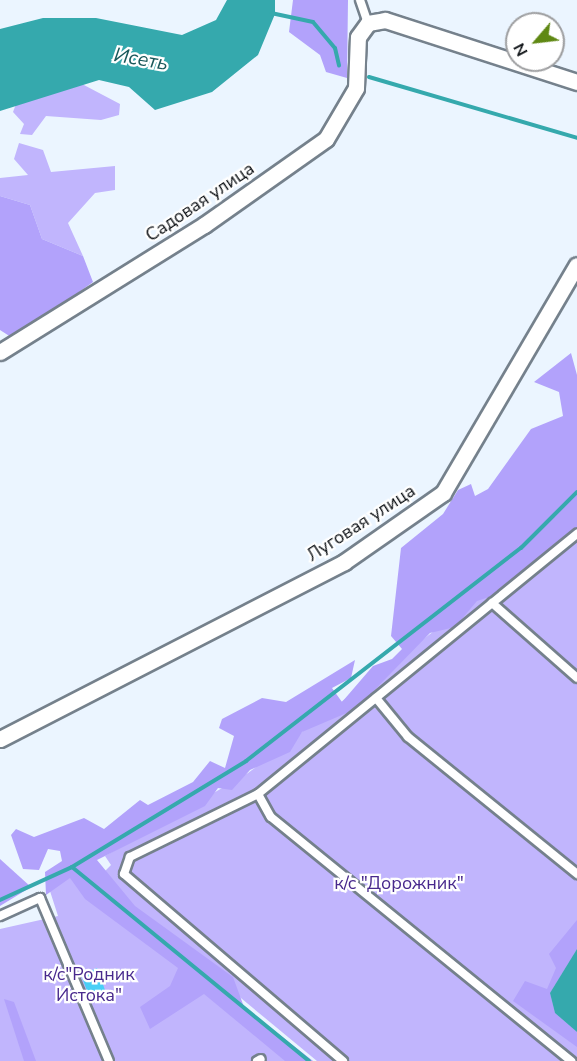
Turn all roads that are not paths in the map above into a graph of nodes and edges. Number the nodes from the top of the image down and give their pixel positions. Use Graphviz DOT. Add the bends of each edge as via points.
graph roads {
  1 [pos="360,0"];
  2 [pos="368,23"];
  3 [pos="577,82"];
  4 [pos="577,265"];
  5 [pos="0,352"];
  6 [pos="577,534"];
  7 [pos="492,603"];
  8 [pos="577,678"];
  9 [pos="376,698"];
  10 [pos="0,739"];
  11 [pos="258,794"];
  12 [pos="577,874"];
  13 [pos="0,916"];
  14 [pos="109,1061"];
  15 [pos="343,1061"];
  16 [pos="571,1061"];
  1 -- 2 [label="lane"];
  2 -- 3 [label="street" via="385,20"];
  2 -- 5 [label="street, Садовая улица" via="358,37 356,88 326,139 204,225"];
  4 -- 10 [label="street, Луговая улица" via="443,493 344,562"];
  6 -- 7 [label="lane"];
  7 -- 8 [label="lane"];
  7 -- 9 [label="lane"];
  9 -- 11 [label="lane"];
  9 -- 12 [label="lane" via="408,737"];
  11 -- 15 [label="lane" via="130,857 124,874"];
  11 -- 16 [label="lane" via="271,817"];
  13 -- 14 [label="lane" via="40,898"];
}
